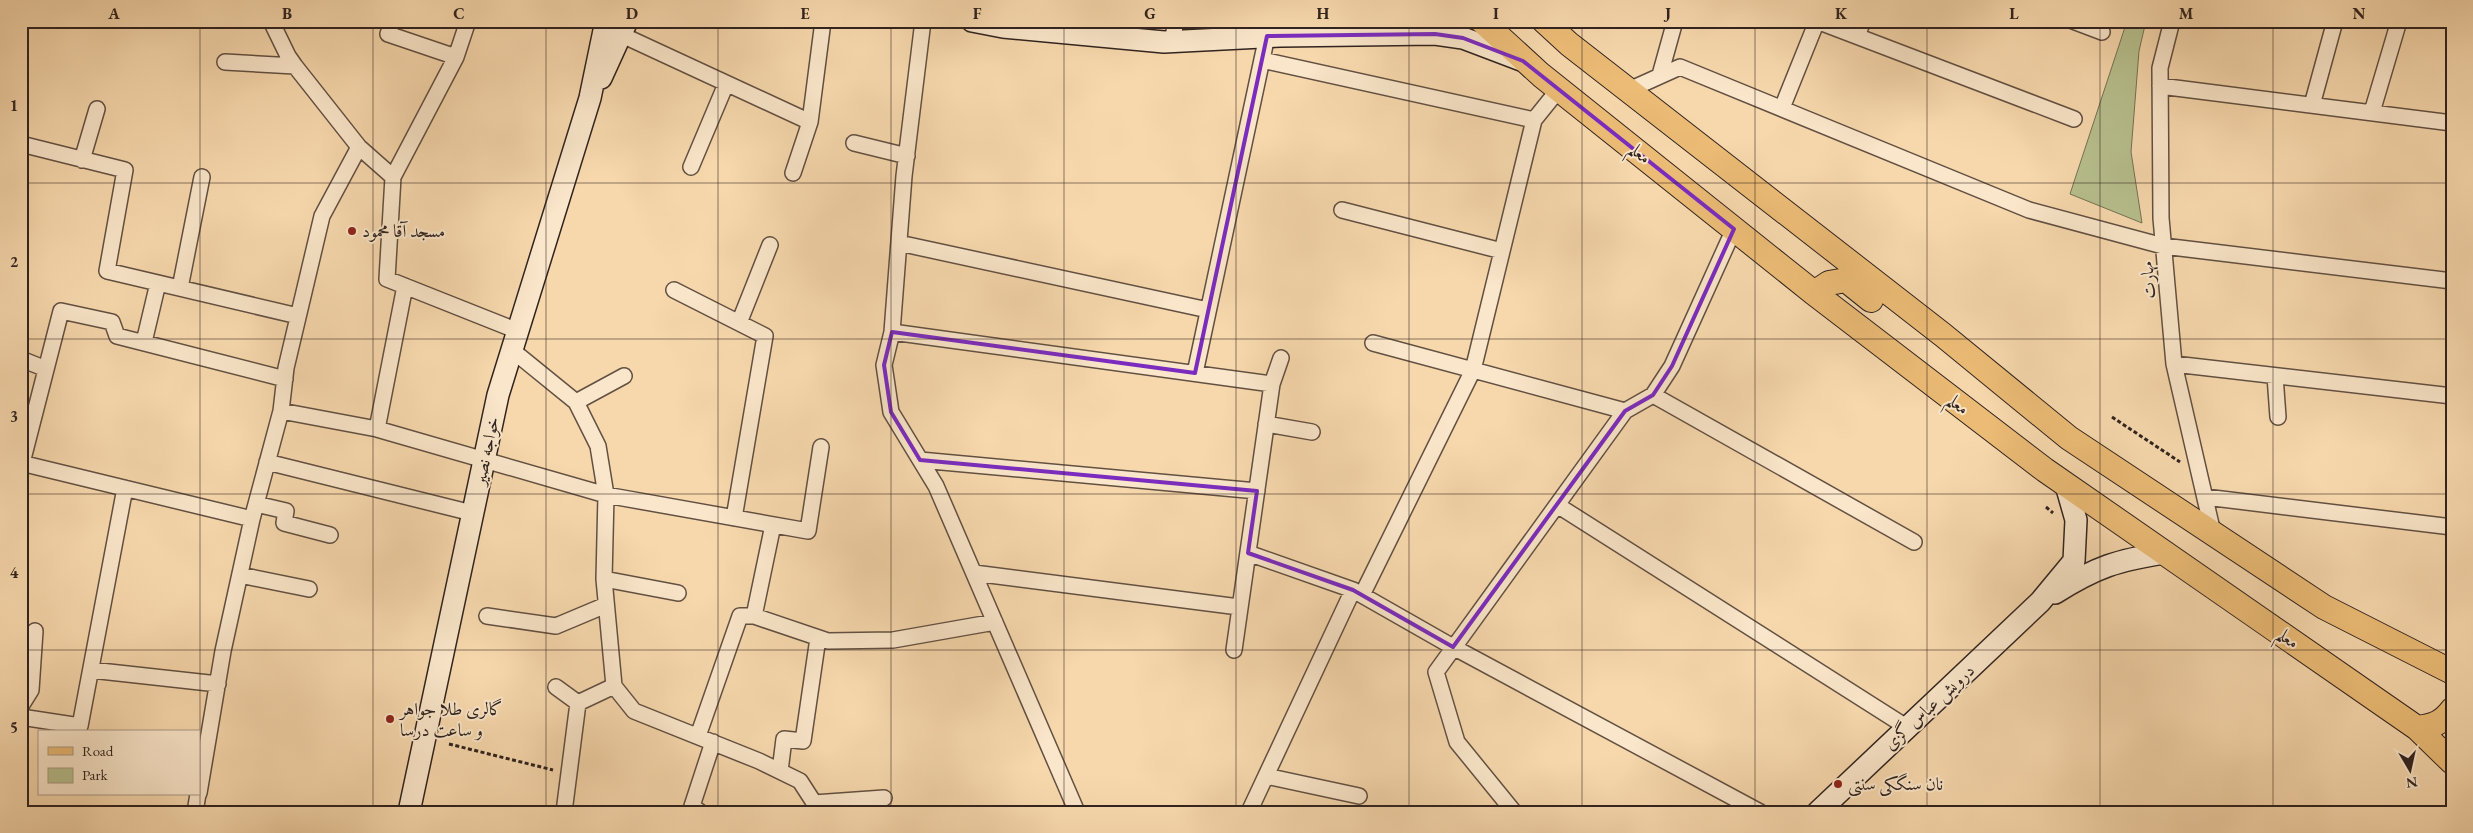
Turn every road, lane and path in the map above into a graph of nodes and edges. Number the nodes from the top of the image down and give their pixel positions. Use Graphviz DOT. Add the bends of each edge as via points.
graph roads {
  1 [pos="271,21"];
  2 [pos="393,21"];
  3 [pos="468,21"];
  4 [pos="606,21"];
  5 [pos="923,21"];
  6 [pos="972,21"];
  7 [pos="1354,21"];
  8 [pos="1482,21"];
  9 [pos="1544,21"];
  10 [pos="1675,21"];
  11 [pos="1817,21"];
  12 [pos="1863,21"];
  13 [pos="2073,21"];
  14 [pos="2172,21"];
  15 [pos="2335,21"];
  16 [pos="2399,21"];
  17 [pos="624,28"];
  18 [pos="822,29"];
  19 [pos="1174,31"];
  20 [pos="2102,32"];
  21 [pos="1274,36"];
  22 [pos="1857,36"];
  23 [pos="456,58"];
  24 [pos="1262,60"];
  25 [pos="1523,61"];
  26 [pos="225,62"];
  27 [pos="295,66"];
  28 [pos="1660,75"];
  29 [pos="726,84"];
  30 [pos="2160,86"];
  31 [pos="1559,89"];
  32 [pos="1629,90"];
  33 [pos="590,98"];
  34 [pos="2312,105"];
  35 [pos="1782,108"];
  36 [pos="97,109"];
  37 [pos="2372,112"];
  38 [pos="2074,119"];
  39 [pos="1534,120"];
  40 [pos="810,122"];
  41 [pos="2452,123"];
  42 [pos="854,143"];
  43 [pos="21,144"];
  44 [pos="360,147"];
  45 [pos="907,156"];
  46 [pos="82,160"];
  47 [pos="690,167"];
  48 [pos="793,173"];
  49 [pos="202,177"];
  50 [pos="393,177"];
  51 [pos="1342,210"];
  52 [pos="1734,229"];
  53 [pos="899,244"];
  54 [pos="770,245"];
  55 [pos="2163,246"];
  56 [pos="1502,251"];
  57 [pos="2452,281"];
  58 [pos="158,283"];
  59 [pos="405,286"];
  60 [pos="180,288"];
  61 [pos="674,290"];
  62 [pos="1814,293"];
  63 [pos="1208,310"];
  64 [pos="298,316"];
  65 [pos="739,323"];
  66 [pos="892,332"];
  67 [pos="1943,335"];
  68 [pos="515,341"];
  69 [pos="144,342"];
  70 [pos="1372,343"];
  71 [pos="1280,358"];
  72 [pos="21,359"];
  73 [pos="2174,364"];
  74 [pos="46,369"];
  75 [pos="1473,370"];
  76 [pos="1195,373"];
  77 [pos="624,376"];
  78 [pos="2275,376"];
  79 [pos="285,379"];
  80 [pos="1272,384"];
  81 [pos="1653,395"];
  82 [pos="2452,396"];
  83 [pos="576,402"];
  84 [pos="281,411"];
  85 [pos="1626,411"];
  86 [pos="2112,417"];
  87 [pos="2278,417"];
  88 [pos="1266,424"];
  89 [pos="377,429"];
  90 [pos="1312,432"];
  91 [pos="821,447"];
  92 [pos="920,460"];
  93 [pos="484,461"];
  94 [pos="267,462"];
  95 [pos="21,463"];
  96 [pos="2199,475"];
  97 [pos="2066,485"];
  98 [pos="125,488"];
  99 [pos="1257,491"];
  100 [pos="606,495"];
  101 [pos="2205,497"];
  102 [pos="256,504"];
  103 [pos="1557,505"];
  104 [pos="472,513"];
  105 [pos="734,518"];
  106 [pos="252,519"];
  107 [pos="773,525"];
  108 [pos="2452,527"];
  109 [pos="2213,533"];
  110 [pos="330,535"];
  111 [pos="1914,542"];
  112 [pos="1248,553"];
  113 [pos="2165,553"];
  114 [pos="974,573"];
  115 [pos="240,575"];
  116 [pos="604,579"];
  117 [pos="309,589"];
  118 [pos="1358,592"];
  119 [pos="678,593"];
  120 [pos="2040,602"];
  121 [pos="606,605"];
  122 [pos="1239,607"];
  123 [pos="487,616"];
  124 [pos="754,616"];
  125 [pos="995,622"];
  126 [pos="35,631"];
  127 [pos="818,638"];
  128 [pos="1453,647"];
  129 [pos="1234,650"];
  130 [pos="90,670"];
  131 [pos="2452,672"];
  132 [pos="27,673"];
  133 [pos="218,684"];
  134 [pos="614,686"];
  135 [pos="556,687"];
  136 [pos="578,704"];
  137 [pos="21,706"];
  138 [pos="2452,710"];
  139 [pos="21,717"];
  140 [pos="1908,728"];
  141 [pos="2417,728"];
  142 [pos="698,736"];
  143 [pos="713,742"];
  144 [pos="449,744"];
  145 [pos="2452,762"];
  146 [pos="780,771"];
  147 [pos="569,774"];
  148 [pos="1266,776"];
  149 [pos="200,788"];
  150 [pos="199,796"];
  151 [pos="1359,796"];
  152 [pos="884,798"];
  153 [pos="817,807"];
  154 [pos="196,812"];
  155 [pos="409,812"];
  156 [pos="564,812"];
  157 [pos="700,812"];
  158 [pos="1077,812"];
  159 [pos="1249,812"];
  160 [pos="1514,812"];
  161 [pos="1760,812"];
  162 [pos="1818,812"];
  1 -- 27 [label="street"];
  2 -- 23 [label="street" via="388,34"];
  3 -- 23 [label="street"];
  4 -- 33 [label="street, خواجه نصیر"];
  5 -- 45 [label="street"];
  6 -- 19 [label="street" via="1003,27"];
  7 -- 21 [label="street" via="1345,27"];
  8 -- 25 [label="main road, معلم"];
  9 -- 32 [label="main road"];
  10 -- 28 [label="street"];
  11 -- 22 [label="street"];
  11 -- 35 [label="street"];
  12 -- 22 [label="street"];
  13 -- 20 [label="street"];
  14 -- 30 [label="street, مهارت" via="2160,68"];
  15 -- 34 [label="street"];
  16 -- 37 [label="street"];
  17 -- 29 [label="street"];
  17 -- 33 [label="street, خواجه نصیر"];
  18 -- 40 [label="street"];
  19 -- 21 [label="street"];
  21 -- 24 [label="street"];
  21 -- 25 [label="street" via="1435,34 1463,38"];
  22 -- 38 [label="street"];
  23 -- 50 [label="street"];
  24 -- 39 [label="street"];
  24 -- 63 [label="street"];
  25 -- 31 [label="main road, معلم"];
  26 -- 27 [label="street"];
  27 -- 44 [label="street"];
  28 -- 32 [label="street"];
  28 -- 35 [label="street" via="1680,67"];
  29 -- 40 [label="street"];
  29 -- 47 [label="street"];
  30 -- 34 [label="street"];
  30 -- 55 [label="street, مهارت"];
  31 -- 39 [label="street"];
  31 -- 52 [label="main road, معلم"];
  32 -- 67 [label="main road"];
  33 -- 68 [label="street, خواجه نصیر"];
  34 -- 37 [label="street"];
  35 -- 55 [label="street" via="2029,210"];
  36 -- 46 [label="street"];
  37 -- 41 [label="street"];
  39 -- 56 [label="street"];
  40 -- 48 [label="street"];
  42 -- 45 [label="street"];
  43 -- 46 [label="street"];
  44 -- 50 [label="street"];
  44 -- 64 [label="street" via="322,216"];
  45 -- 53 [label="street"];
  46 -- 58 [label="street" via="124,170 107,272"];
  49 -- 60 [label="street"];
  50 -- 59 [label="street" via="387,279"];
  51 -- 56 [label="street"];
  52 -- 62 [label="main road, معلم"];
  52 -- 81 [label="street" via="1672,366"];
  53 -- 63 [label="street"];
  53 -- 66 [label="street"];
  54 -- 65 [label="street"];
  55 -- 57 [label="street"];
  55 -- 73 [label="street, مهارت"];
  56 -- 75 [label="street"];
  58 -- 60 [label="street"];
  58 -- 69 [label="street"];
  59 -- 68 [label="street"];
  59 -- 89 [label="street"];
  60 -- 64 [label="street"];
  61 -- 65 [label="street"];
  62 -- 67 [label="main road" via="1830,283 1846,280 1894,318 1917,331"];
  62 -- 97 [label="main road, معلم"];
  63 -- 76 [label="street"];
  64 -- 79 [label="street"];
  65 -- 105 [label="street" via="764,336"];
  66 -- 76 [label="street"];
  66 -- 92 [label="street" via="884,365 891,412"];
  67 -- 109 [label="main road" via="2069,438"];
  68 -- 83 [label="street"];
  68 -- 93 [label="street, خواجه نصیر" via="498,395"];
  69 -- 74 [label="street" via="117,336 112,322 61,311"];
  69 -- 79 [label="street"];
  70 -- 75 [label="street"];
  71 -- 80 [label="street"];
  72 -- 74 [label="street"];
  73 -- 78 [label="street"];
  73 -- 96 [label="street, مهارت"];
  74 -- 95 [label="street"];
  75 -- 85 [label="street"];
  75 -- 118 [label="street"];
  76 -- 80 [label="street"];
  77 -- 83 [label="street"];
  78 -- 82 [label="street"];
  78 -- 87 [label="street"];
  79 -- 84 [label="street"];
  80 -- 88 [label="street"];
  81 -- 85 [label="street"];
  81 -- 111 [label="street"];
  83 -- 100 [label="street" via="598,446"];
  84 -- 89 [label="street"];
  84 -- 94 [label="street"];
  85 -- 103 [label="street"];
  86 -- 96 [label="path"];
  88 -- 90 [label="street"];
  88 -- 99 [label="street"];
  89 -- 93 [label="street"];
  91 -- 107 [label="street" via="808,531"];
  92 -- 99 [label="street"];
  92 -- 114 [label="street" via="936,486"];
  93 -- 100 [label="street"];
  93 -- 104 [label="street, خواجه نصیر"];
  94 -- 102 [label="street"];
  94 -- 104 [label="street"];
  95 -- 98 [label="street"];
  96 -- 101 [label="street, مهارت"];
  97 -- 113 [label="main road, معلم"];
  97 -- 120 [label="street" via="2076,520 2074,561"];
  98 -- 106 [label="street"];
  98 -- 130 [label="street"];
  99 -- 112 [label="street"];
  100 -- 105 [label="street"];
  100 -- 116 [label="street"];
  101 -- 108 [label="street"];
  101 -- 109 [label="street, مهارت"];
  102 -- 106 [label="street"];
  102 -- 110 [label="street" via="286,510 284,522"];
  103 -- 128 [label="street"];
  103 -- 140 [label="street"];
  104 -- 155 [label="street, خواجه نصیر"];
  105 -- 107 [label="street"];
  106 -- 115 [label="street"];
  107 -- 124 [label="street"];
  109 -- 131 [label="main road" via="2324,607"];
  112 -- 118 [label="street"];
  112 -- 122 [label="street"];
  113 -- 120 [label="street" via="2125,559 2086,574"];
  113 -- 141 [label="main road, معلم"];
  114 -- 122 [label="street"];
  114 -- 125 [label="street"];
  115 -- 117 [label="street"];
  115 -- 133 [label="street"];
  116 -- 119 [label="street"];
  116 -- 121 [label="street"];
  118 -- 128 [label="street"];
  118 -- 148 [label="street"];
  120 -- 140 [label="street, درویش عباس گزی"];
  121 -- 123 [label="street" via="556,626"];
  121 -- 134 [label="street"];
  122 -- 129 [label="street"];
  124 -- 127 [label="street"];
  124 -- 142 [label="street" via="740,616"];
  125 -- 127 [label="street" via="893,640 828,641"];
  125 -- 158 [label="street"];
  126 -- 132 [label="street"];
  127 -- 146 [label="street" via="803,741 784,739"];
  128 -- 160 [label="street" via="1436,672 1457,742"];
  128 -- 161 [label="street"];
  130 -- 133 [label="street"];
  130 -- 139 [label="street" via="80,726"];
  132 -- 137 [label="street" via="31,690"];
  133 -- 149 [label="street"];
  134 -- 136 [label="street"];
  134 -- 142 [label="street" via="634,710"];
  135 -- 136 [label="street"];
  136 -- 147 [label="street"];
  138 -- 141 [label="main road" via="2445,719 2432,726"];
  140 -- 162 [label="street, درویش عباس گزی"];
  141 -- 145 [label="main road, معلم"];
  142 -- 143 [label="street"];
  143 -- 146 [label="street"];
  143 -- 157 [label="street" via="692,806"];
  144 -- 147 [label="path"];
  146 -- 153 [label="street" via="800,781"];
  147 -- 156 [label="street"];
  148 -- 151 [label="street"];
  148 -- 159 [label="street"];
  150 -- 154 [label="street"];
  152 -- 153 [label="street"];
}
